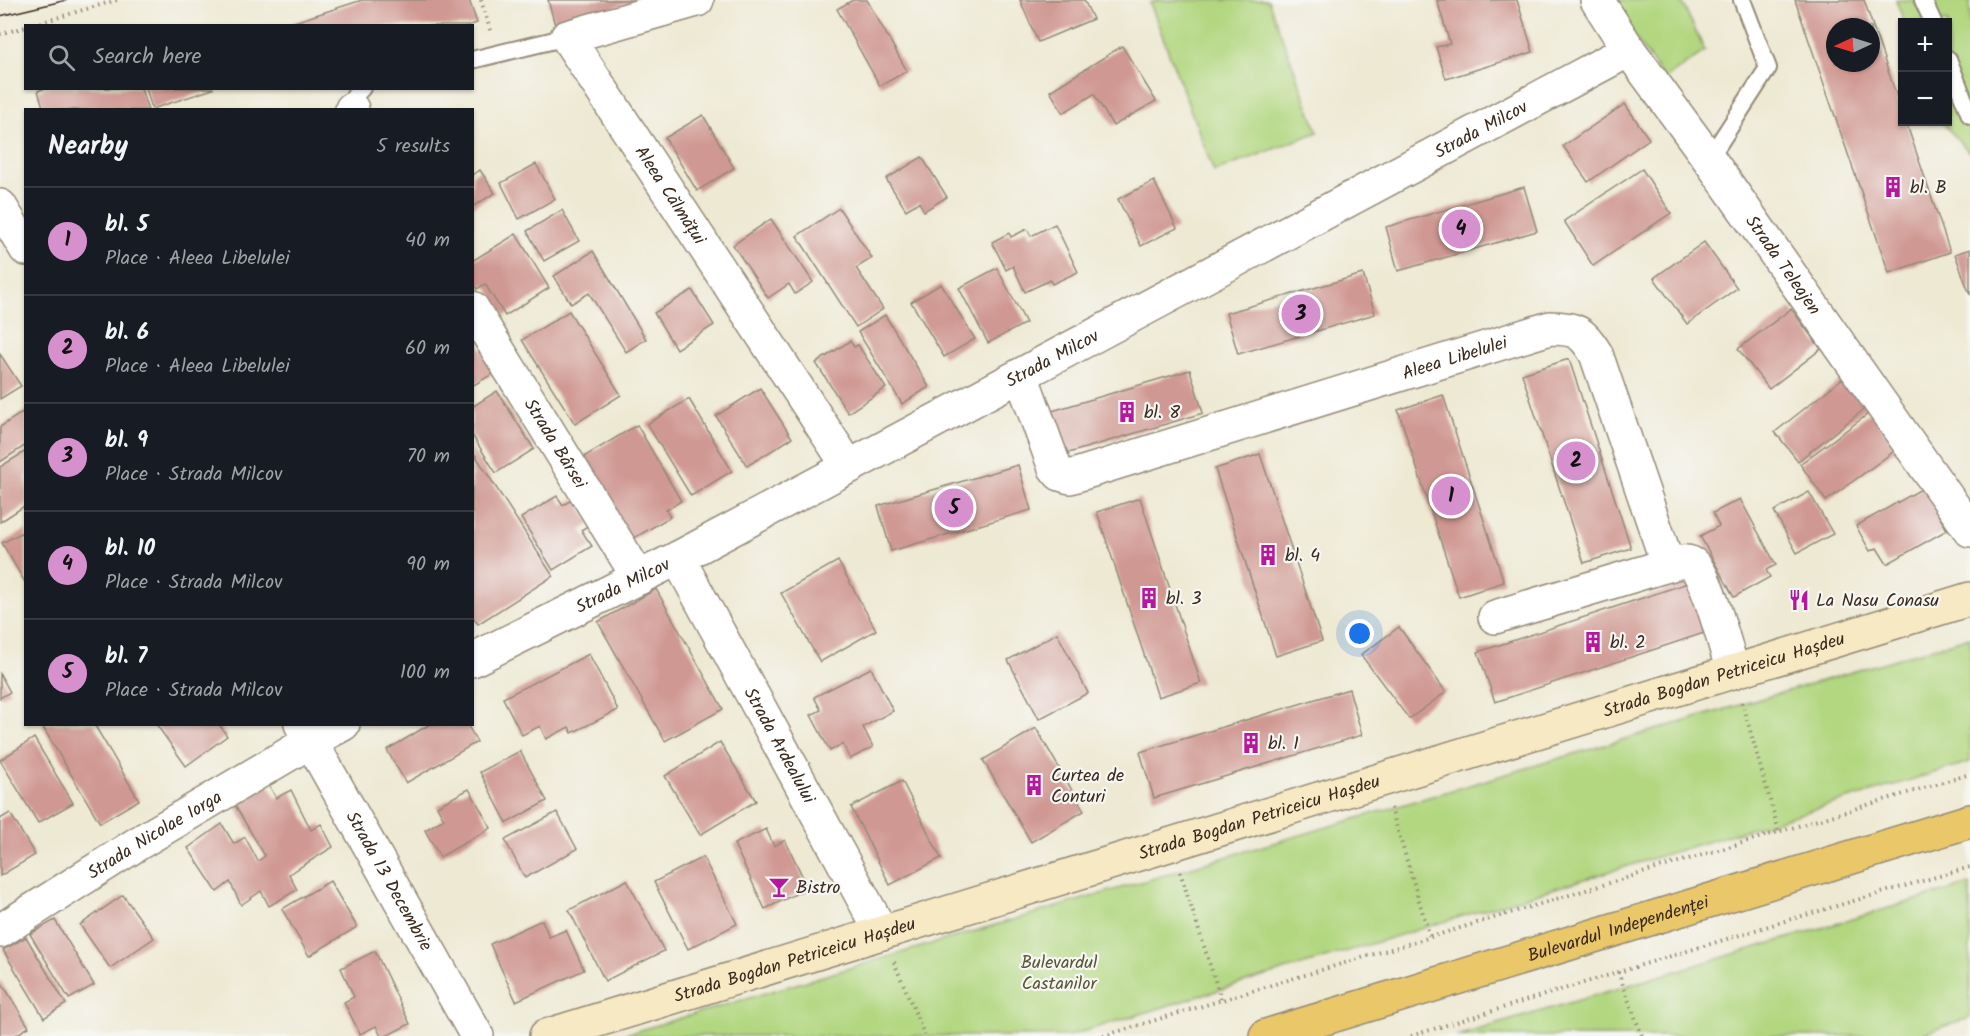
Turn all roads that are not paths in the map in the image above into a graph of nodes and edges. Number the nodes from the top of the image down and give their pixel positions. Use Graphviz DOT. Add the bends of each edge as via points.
graph roads {
  1 [pos="697,0"];
  2 [pos="1597,0"];
  3 [pos="1742,0"];
  4 [pos="1923,0"];
  5 [pos="1931,18"];
  6 [pos="567,37"];
  7 [pos="1629,50"];
  8 [pos="474,60"];
  9 [pos="1952,71"];
  10 [pos="1970,115"];
  11 [pos="1709,159"];
  12 [pos="0,206"];
  13 [pos="15,246"];
  14 [pos="474,311"];
  15 [pos="1021,375"];
  16 [pos="849,467"];
  17 [pos="1970,530"];
  18 [pos="678,558"];
  19 [pos="1668,565"];
  20 [pos="639,578"];
  21 [pos="1970,599"];
  22 [pos="1495,617"];
  23 [pos="474,659"];
  24 [pos="1733,672"];
  25 [pos="335,726"];
  26 [pos="306,733"];
  27 [pos="1970,821"];
  28 [pos="0,931"];
  29 [pos="882,933"];
  30 [pos="477,1036"];
  31 [pos="546,1036"];
  32 [pos="1266,1036"];
  1 -- 6 [label="street"];
  2 -- 7 [label="street, Strada Teleajen"];
  3 -- 11 [label="lane" via="1768,68"];
  4 -- 5 [label="lane"];
  6 -- 8 [label="lane"];
  6 -- 16 [label="street, Aleea Călmățui"];
  7 -- 11 [label="street, Strada Teleajen"];
  7 -- 15 [label="street, Strada Milcov"];
  9 -- 10 [label="lane"];
  11 -- 17 [label="street, Strada Teleajen"];
  12 -- 13 [label="street"];
  14 -- 20 [label="street, Strada Bârsei"];
  15 -- 16 [label="street, Strada Milcov"];
  15 -- 19 [label="street, Aleea Libelulei" via="1055,468 1070,477 1551,328 1577,331 1596,354"];
  16 -- 18 [label="street, Strada Milcov"];
  18 -- 20 [label="street, Strada Milcov"];
  18 -- 29 [label="street, Strada Ardealului"];
  19 -- 22 [label="street"];
  19 -- 24 [label="street" via="1691,563 1700,570"];
  20 -- 23 [label="street, Strada Milcov"];
  21 -- 24 [label="street, Strada Bogdan Petriceicu Hașdeu"];
  24 -- 29 [label="street, Strada Bogdan Petriceicu Hașdeu"];
  25 -- 26 [label="street"];
  26 -- 28 [label="street, Strada Nicolae Iorga"];
  26 -- 30 [label="street, Strada 13 Decembrie"];
  27 -- 32 [label="main road, Bulevardul Independenței"];
  29 -- 31 [label="street, Strada Bogdan Petriceicu Hașdeu"];
}
